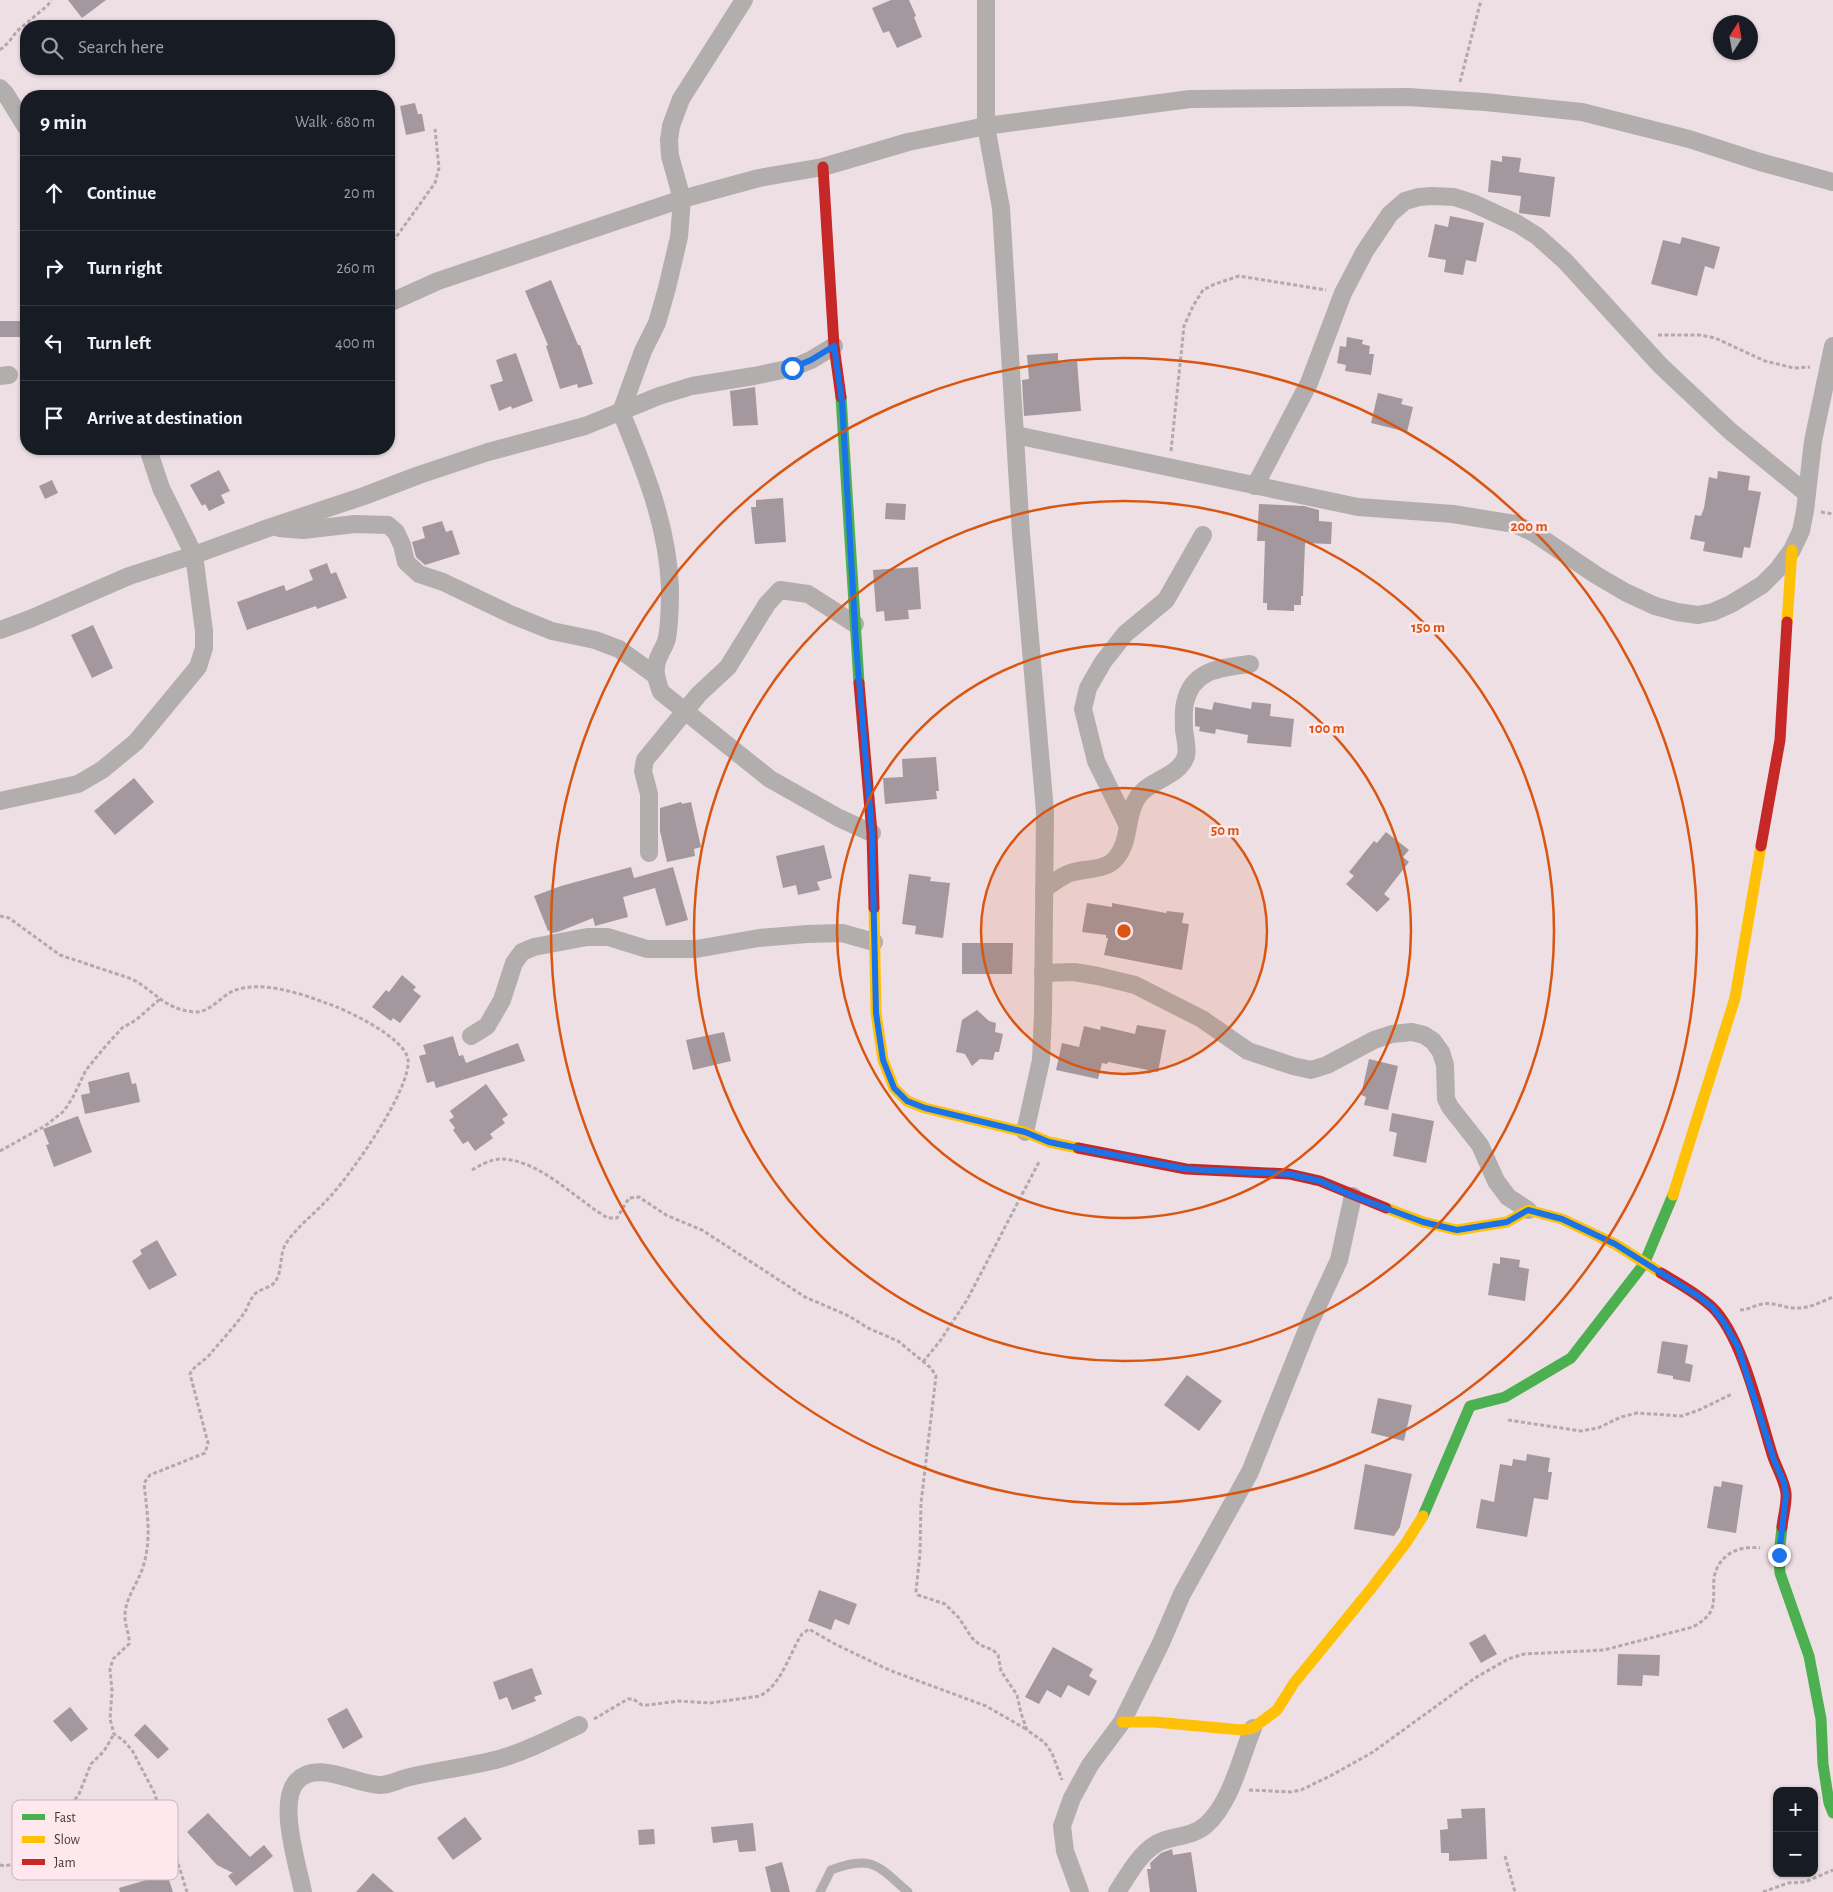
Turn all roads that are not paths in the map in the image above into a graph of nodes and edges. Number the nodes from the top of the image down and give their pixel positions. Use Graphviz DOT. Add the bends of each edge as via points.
graph roads {
  1 [pos="744,0"];
  2 [pos="986,0"];
  3 [pos="0,88"];
  4 [pos="20,118"];
  5 [pos="986,126"];
  6 [pos="823,167"];
  7 [pos="1833,182"];
  8 [pos="682,199"];
  9 [pos="395,300"];
  10 [pos="834,346"];
  11 [pos="1831,353"];
  12 [pos="621,412"];
  13 [pos="1016,435"];
  14 [pos="150,455"];
  15 [pos="1256,486"];
  16 [pos="1806,493"];
  17 [pos="271,527"];
  18 [pos="1203,534"];
  19 [pos="1792,550"];
  20 [pos="194,555"];
  21 [pos="855,624"];
  22 [pos="0,630"];
  23 [pos="1250,664"];
  24 [pos="655,675"];
  25 [pos="684,711"];
  26 [pos="0,801"];
  27 [pos="1127,824"];
  28 [pos="872,833"];
  29 [pos="649,853"];
  30 [pos="1044,890"];
  31 [pos="874,942"];
  32 [pos="1043,973"];
  33 [pos="471,1036"];
  34 [pos="1025,1132"];
  35 [pos="1353,1196"];
  36 [pos="1528,1210"];
  37 [pos="1644,1264"];
  38 [pos="1122,1722"];
  39 [pos="580,1724"];
  40 [pos="1253,1728"];
  41 [pos="1833,1813"];
  42 [pos="303,1892"];
  43 [pos="820,1892"];
  44 [pos="908,1892"];
  45 [pos="1080,1892"];
  46 [pos="1117,1892"];
  1 -- 8 [label="street" via="682,99 671,126 670,156"];
  2 -- 5 [label="street"];
  3 -- 4 [label="street"];
  5 -- 6 [label="street" via="908,142"];
  5 -- 7 [label="street" via="1190,99 1454,99 1582,112 1689,139"];
  5 -- 13 [label="street" via="1001,208"];
  6 -- 8 [label="street" via="759,178"];
  6 -- 10 [label="street"];
  8 -- 9 [label="street" via="438,281"];
  8 -- 12 [label="street" via="679,237 668,288"];
  10 -- 12 [label="street" via="792,368 692,386"];
  10 -- 21 [label="street" via="842,402"];
  11 -- 16 [label="street"];
  12 -- 17 [label="street" via="586,426 471,458"];
  12 -- 24 [label="street" via="649,482 665,542 670,622 667,642 656,662"];
  13 -- 15 [label="street"];
  13 -- 30 [label="street" via="1021,534 1045,812"];
  14 -- 20 [label="street"];
  15 -- 16 [label="street" via="1309,383 1343,293 1364,251 1390,214 1405,202 1432,196 1454,197 1473,203 1537,236 1565,261 1667,372 1730,431"];
  15 -- 19 [label="street" via="1358,507 1453,514 1515,524 1625,592 1655,606 1698,615 1731,604 1762,584"];
  16 -- 19 [label="street" via="1801,531"];
  17 -- 20 [label="street"];
  17 -- 24 [label="street" via="303,530 355,524 388,525 402,544 406,562 419,574 552,631 619,649"];
  18 -- 27 [label="street" via="1166,600 1125,634 1088,688 1083,709 1096,761"];
  19 -- 37 [label="street" via="1780,740 1735,998 1673,1195"];
  20 -- 22 [label="street" via="129,576"];
  20 -- 26 [label="street" via="204,631 204,648 198,667 136,742 102,770 78,784"];
  21 -- 25 [label="street" via="808,594 780,590 767,604 728,667"];
  21 -- 28 [label="street"];
  23 -- 27 [label="street" via="1221,668 1191,684 1184,704 1186,756 1177,770 1142,792"];
  24 -- 25 [label="street" via="661,692"];
  25 -- 28 [label="street" via="770,779"];
  25 -- 29 [label="street" via="645,760 649,794"];
  27 -- 30 [label="street" via="1121,850 1109,865 1069,874"];
  28 -- 31 [label="street"];
  30 -- 32 [label="street"];
  31 -- 33 [label="street" via="842,932 759,938 696,949 647,950 608,937 587,937 534,947 522,952 514,963 502,1000 487,1026"];
  31 -- 34 [label="street" via="876,1013 883,1060 894,1088 907,1101 925,1108"];
  32 -- 34 [label="street" via="1040,1060"];
  32 -- 36 [label="street" via="1074,972 1135,985 1202,1019 1248,1052 1311,1070 1392,1034 1412,1032 1424,1035 1441,1052 1445,1065 1446,1099 1450,1107 1480,1145 1496,1181 1508,1197"];
  34 -- 35 [label="street" via="1049,1142 1186,1169 1289,1174 1320,1181"];
  35 -- 36 [label="street" via="1423,1222 1457,1230 1507,1222"];
  35 -- 38 [label="street" via="1339,1260 1308,1327 1250,1472 1182,1594"];
  36 -- 37 [label="street" via="1562,1219 1615,1244"];
  37 -- 40 [label="street" via="1571,1358 1505,1397 1470,1406 1424,1515 1406,1543 1294,1683 1277,1710"];
  37 -- 41 [label="street" via="1698,1296 1714,1310 1738,1347 1784,1483 1786,1495 1780,1573 1816,1690 1823,1764"];
  38 -- 40 [label="street" via="1242,1730"];
  38 -- 45 [label="street" via="1090,1765 1072,1798 1062,1826 1065,1851"];
  39 -- 42 [label="street" via="500,1758 383,1785 323,1773 303,1776 296,1783 288,1810"];
  40 -- 46 [label="street" via="1214,1816 1197,1831 1156,1844 1148,1850"];
  43 -- 44 [label="lane" via="831,1870 849,1863 866,1862 878,1867"];
}
